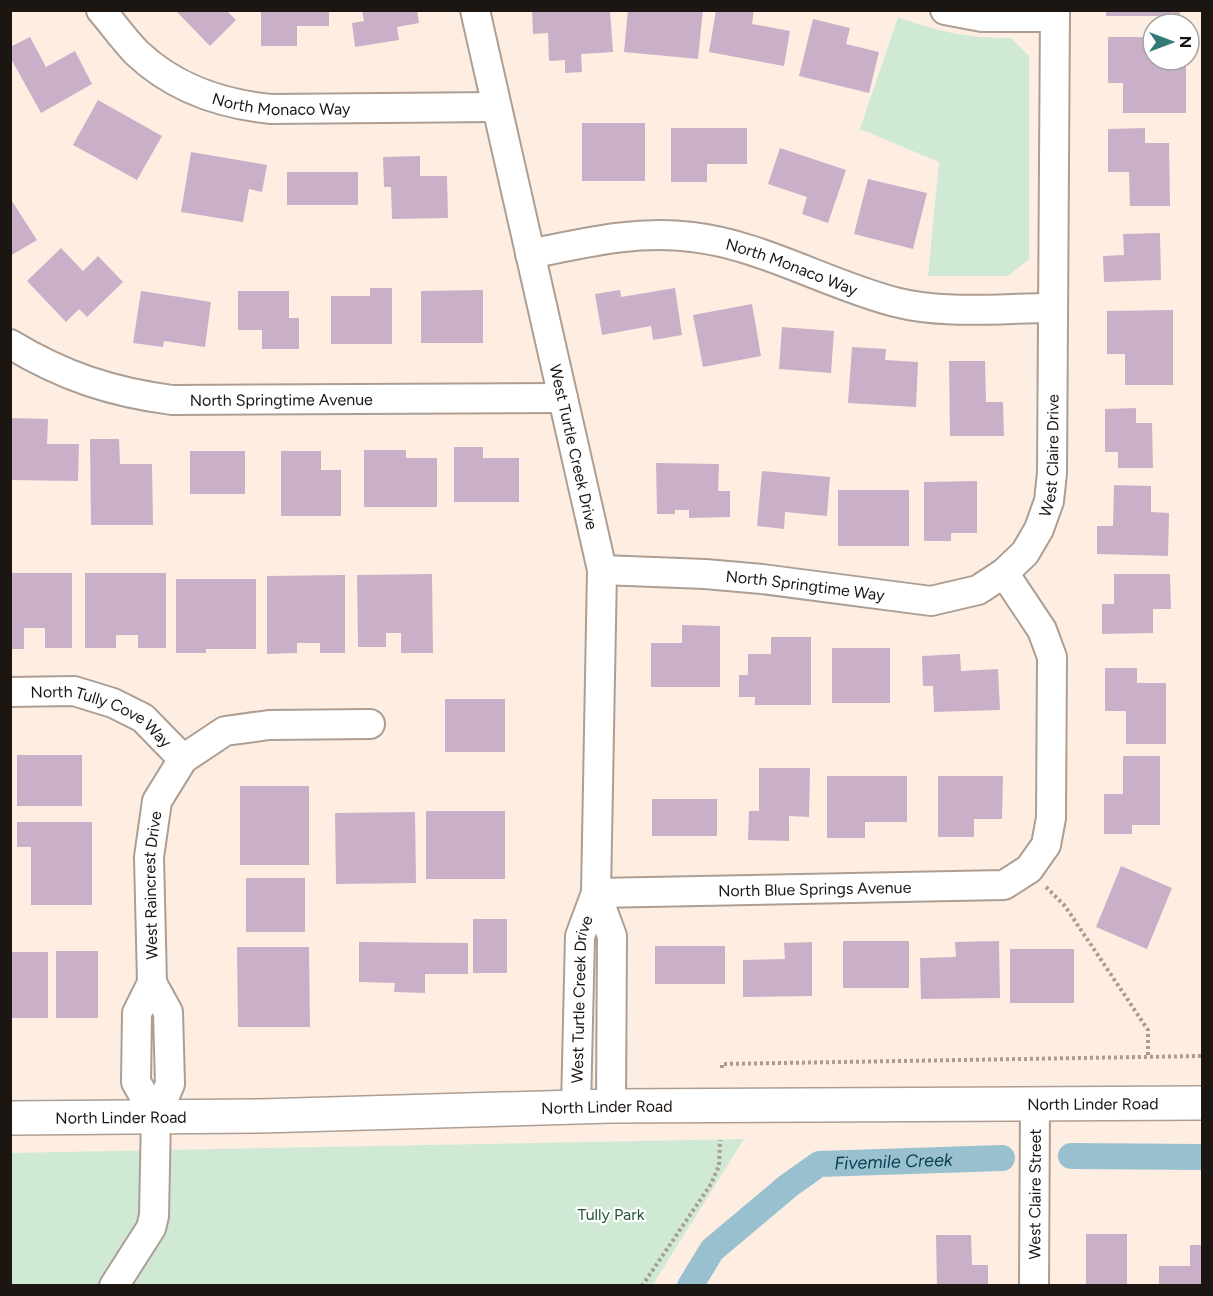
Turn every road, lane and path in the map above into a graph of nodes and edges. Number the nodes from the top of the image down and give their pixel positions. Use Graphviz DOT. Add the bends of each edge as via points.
graph roads {
  1 [pos="101,10"];
  2 [pos="475,10"];
  3 [pos="945,10"];
  4 [pos="1055,14"];
  5 [pos="496,108"];
  6 [pos="530,254"];
  7 [pos="1053,308"];
  8 [pos="10,344"];
  9 [pos="563,398"];
  10 [pos="602,570"];
  11 [pos="1004,573"];
  12 [pos="10,692"];
  13 [pos="370,724"];
  14 [pos="183,759"];
  15 [pos="1029,869"];
  16 [pos="596,893"];
  17 [pos="1203,1056"];
  18 [pos="1148,1058"];
  19 [pos="722,1068"];
  20 [pos="1203,1103"];
  21 [pos="1035,1104"];
  22 [pos="611,1106"];
  23 [pos="576,1107"];
  24 [pos="156,1117"];
  25 [pos="10,1118"];
  26 [pos="720,1140"];
  27 [pos="114,1286"];
  28 [pos="642,1286"];
  29 [pos="1034,1286"];
  1 -- 5 [label="street, North Monaco Way" via="137,53 169,78 205,96 239,106"];
  2 -- 5 [label="street, West Turtle Creek Drive"];
  3 -- 4 [label="street" via="982,17"];
  4 -- 7 [label="street, West Claire Drive"];
  5 -- 6 [label="street, West Turtle Creek Drive"];
  6 -- 7 [label="street, North Monaco Way" via="638,234 693,237 748,250 894,302 951,309"];
  6 -- 9 [label="street, West Turtle Creek Drive"];
  7 -- 11 [label="street, West Claire Drive" via="1053,474 1049,501 1040,529 1025,553"];
  8 -- 9 [label="street, North Springtime Avenue" via="86,382 172,400"];
  9 -- 10 [label="street, West Turtle Creek Drive"];
  10 -- 11 [label="street, North Springtime Way" via="762,579 931,601 978,590"];
  10 -- 16 [label="street, West Turtle Creek Drive"];
  11 -- 15 [label="street" via="1042,630 1052,657 1051,818 1046,845"];
  12 -- 14 [label="street, North Tully Cove Way" via="74,691 113,703 143,718"];
  13 -- 14 [label="street" via="269,725 225,730"];
  14 -- 24 [label="street, West Raincrest Drive" via="157,801 149,857 152,983 168,1012 169,1035 170,1084"];
  15 -- 16 [label="street, North Blue Springs Avenue" via="1004,885"];
  15 -- 18 [label="path" via="1065,906 1148,1030"];
  16 -- 22 [label="street, West Turtle Creek Drive" via="612,936"];
  16 -- 23 [label="street, West Turtle Creek Drive" via="580,936"];
  17 -- 18 [label="path"];
  18 -- 19 [label="path" via="722,1064"];
  20 -- 21 [label="main road, North Linder Road"];
  21 -- 22 [label="main road, North Linder Road"];
  21 -- 29 [label="street, West Claire Street"];
  22 -- 23 [label="main road, North Linder Road"];
  23 -- 24 [label="main road, North Linder Road"];
  24 -- 25 [label="main road, North Linder Road"];
  24 -- 27 [label="street" via="153,1223"];
  26 -- 28 [label="path" via="719,1166 711,1184"];
}
